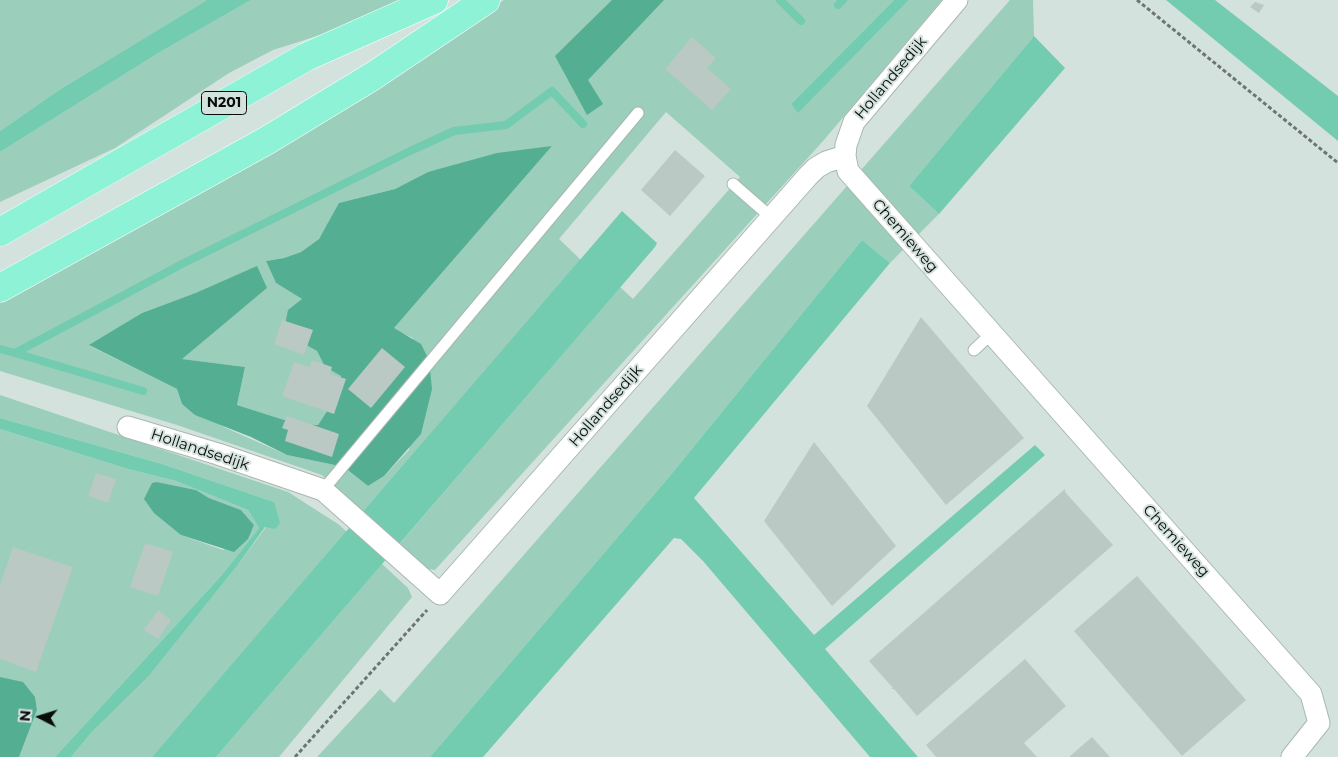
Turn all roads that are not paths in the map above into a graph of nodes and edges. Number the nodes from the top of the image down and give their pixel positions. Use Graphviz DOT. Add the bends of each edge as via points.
graph roads {
  1 [pos="434,0"];
  2 [pos="486,0"];
  3 [pos="957,0"];
  4 [pos="638,113"];
  5 [pos="845,156"];
  6 [pos="733,184"];
  7 [pos="772,218"];
  8 [pos="0,232"];
  9 [pos="0,288"];
  10 [pos="992,334"];
  11 [pos="974,350"];
  12 [pos="128,427"];
  13 [pos="322,490"];
  14 [pos="1292,757"];
  1 -- 8 [label="main road, N201" via="306,57"];
  2 -- 9 [label="main road" via="373,76 266,141"];
  3 -- 5 [label="street, Hollandsedijk" via="854,122"];
  4 -- 13 [label="lane"];
  5 -- 7 [label="street, Hollandsedijk" via="816,168"];
  5 -- 10 [label="street, Chemieweg" via="848,172"];
  6 -- 7 [label="lane"];
  7 -- 13 [label="street, Hollandsedijk" via="440,594"];
  10 -- 11 [label="lane"];
  10 -- 14 [label="street, Chemieweg" via="1311,694 1319,723"];
  12 -- 13 [label="street, Hollandsedijk"];
}
